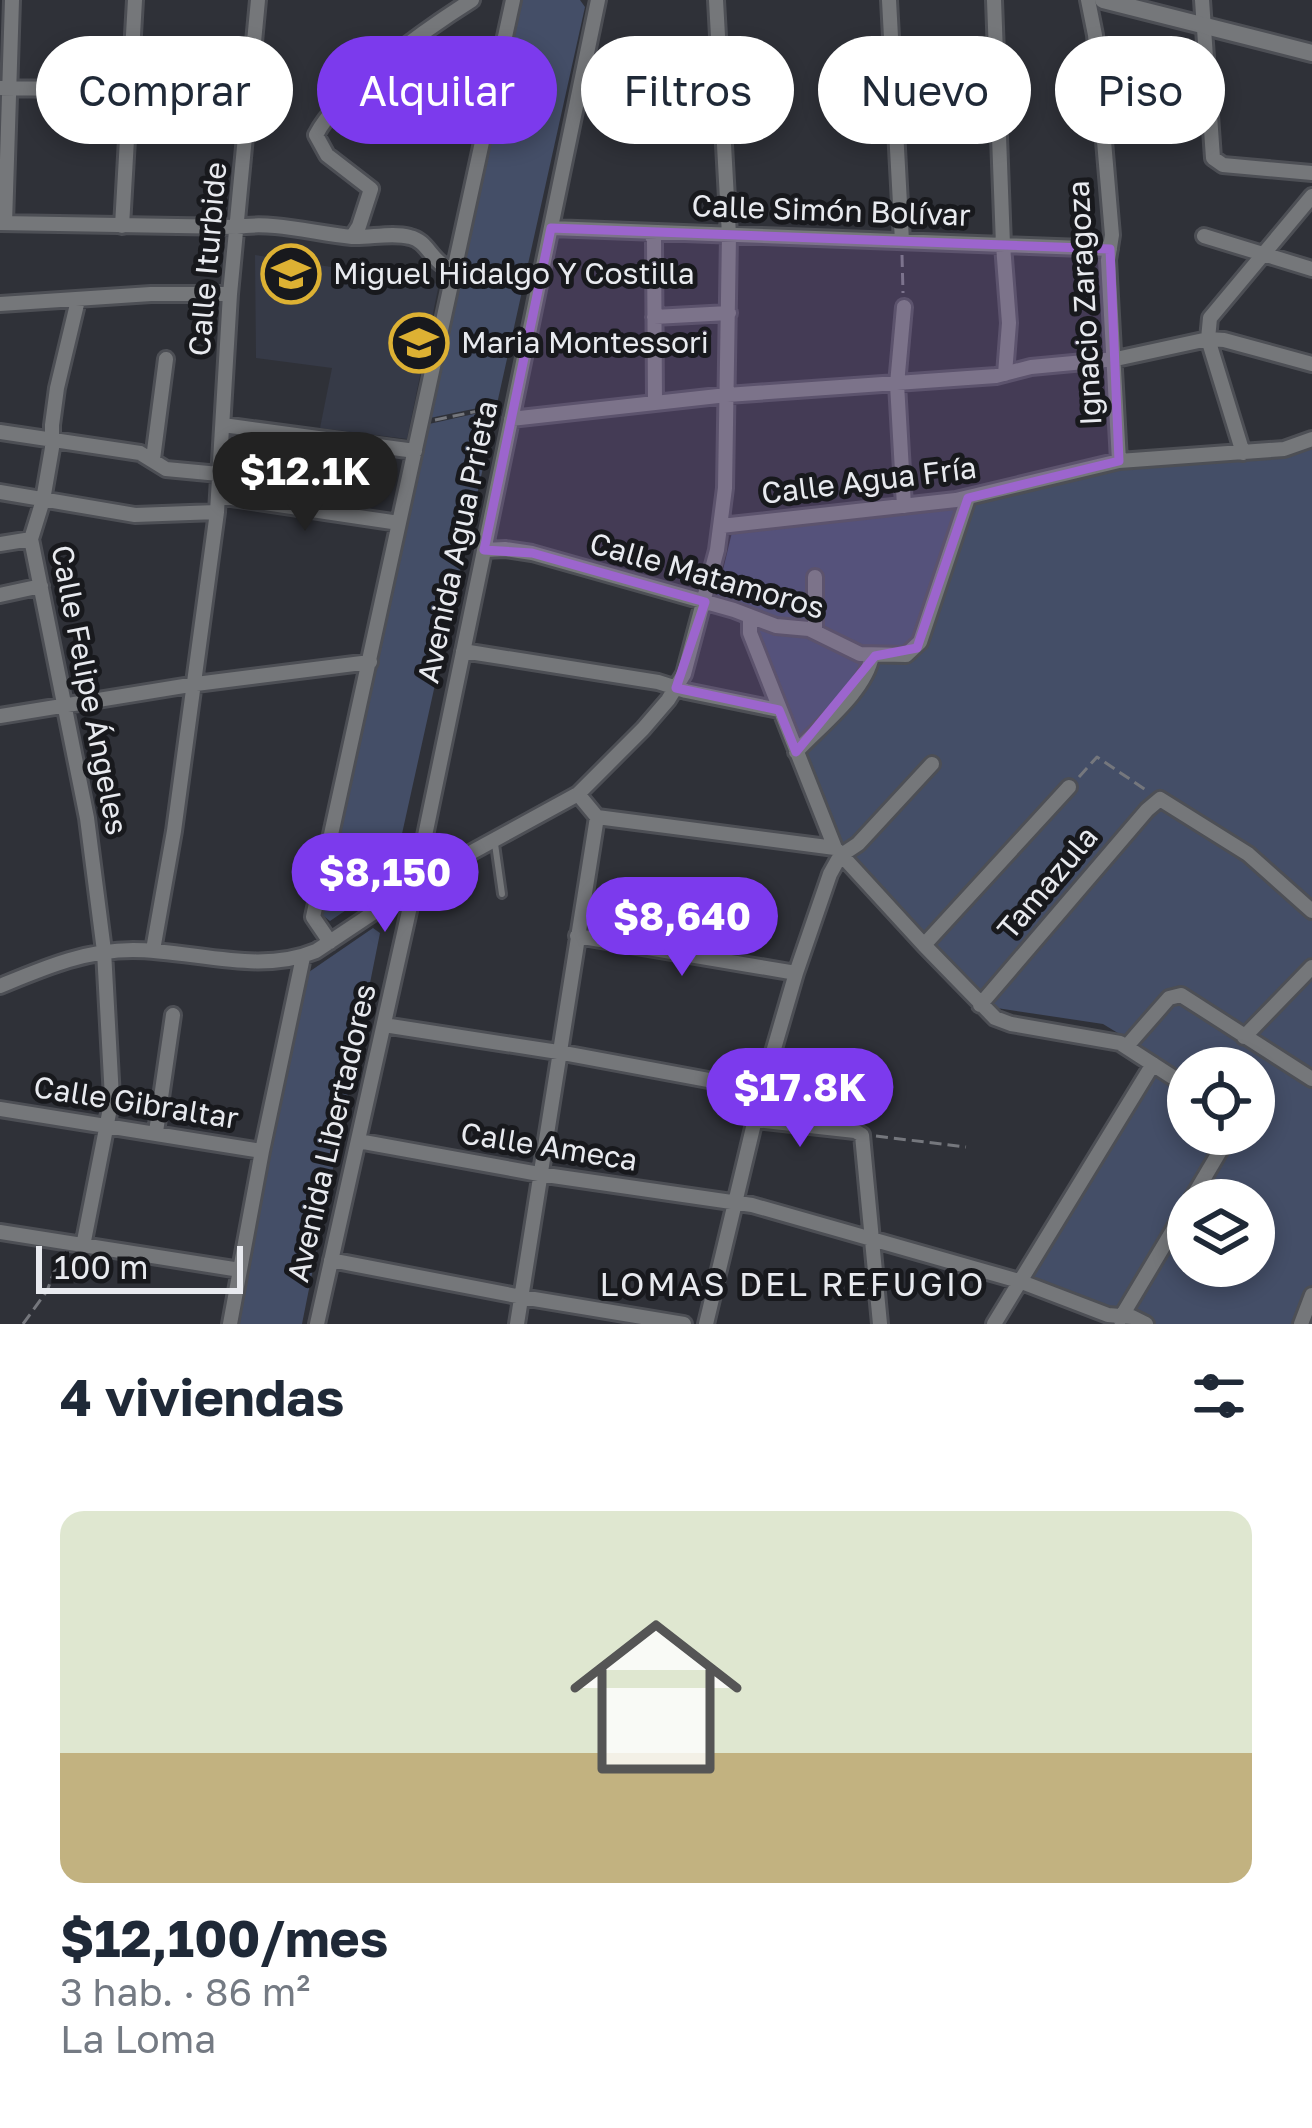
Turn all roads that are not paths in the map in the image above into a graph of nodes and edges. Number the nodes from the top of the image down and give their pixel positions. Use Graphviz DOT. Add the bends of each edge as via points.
graph roads {
  1 [pos="12,0"];
  2 [pos="135,0"];
  3 [pos="258,0"];
  4 [pos="472,0"];
  5 [pos="513,0"];
  6 [pos="598,0"];
  7 [pos="716,0"];
  8 [pos="889,0"];
  9 [pos="994,0"];
  10 [pos="1088,0"];
  11 [pos="1103,0"];
  12 [pos="1202,0"];
  13 [pos="1203,26"];
  14 [pos="133,36"];
  15 [pos="255,36"];
  16 [pos="1312,53"];
  17 [pos="5,88"];
  18 [pos="36,89"];
  19 [pos="127,144"];
  20 [pos="245,144"];
  21 [pos="1312,173"];
  22 [pos="1312,196"];
  23 [pos="3,223"];
  24 [pos="122,226"];
  25 [pos="236,227"];
  26 [pos="551,228"];
  27 [pos="650,232"];
  28 [pos="729,235"];
  29 [pos="1204,236"];
  30 [pos="352,237"];
  31 [pos="902,241"];
  32 [pos="1003,244"];
  33 [pos="1110,249"];
  34 [pos="1264,256"];
  35 [pos="1312,269"];
  36 [pos="455,271"];
  37 [pos="230,294"];
  38 [pos="78,300"];
  39 [pos="0,304"];
  40 [pos="904,307"];
  41 [pos="729,313"];
  42 [pos="654,317"];
  43 [pos="1208,338"];
  44 [pos="166,359"];
  45 [pos="1115,359"];
  46 [pos="1312,364"];
  47 [pos="1005,374"];
  48 [pos="898,384"];
  49 [pos="727,395"];
  50 [pos="655,401"];
  51 [pos="513,411"];
  52 [pos="223,425"];
  53 [pos="0,432"];
  54 [pos="1312,439"];
  55 [pos="52,440"];
  56 [pos="416,451"];
  57 [pos="1243,454"];
  58 [pos="154,459"];
  59 [pos="1119,461"];
  60 [pos="219,475"];
  61 [pos="0,491"];
  62 [pos="968,498"];
  63 [pos="43,500"];
  64 [pos="218,504"];
  65 [pos="904,506"];
  66 [pos="399,523"];
  67 [pos="721,526"];
  68 [pos="32,539"];
  69 [pos="0,544"];
  70 [pos="484,550"];
  71 [pos="815,578"];
  72 [pos="41,586"];
  73 [pos="0,595"];
  74 [pos="705,602"];
  75 [pos="750,617"];
  76 [pos="815,631"];
  77 [pos="464,651"];
  78 [pos="872,656"];
  79 [pos="370,662"];
  80 [pos="196,684"];
  81 [pos="676,688"];
  82 [pos="62,705"];
  83 [pos="779,710"];
  84 [pos="0,716"];
  85 [pos="796,752"];
  86 [pos="932,764"];
  87 [pos="1069,787"];
  88 [pos="578,794"];
  89 [pos="597,817"];
  90 [pos="494,840"];
  91 [pos="837,852"];
  92 [pos="416,884"];
  93 [pos="502,895"];
  94 [pos="1312,911"];
  95 [pos="578,936"];
  96 [pos="330,942"];
  97 [pos="924,945"];
  98 [pos="153,950"];
  99 [pos="104,951"];
  100 [pos="303,957"];
  101 [pos="1312,967"];
  102 [pos="796,973"];
  103 [pos="0,986"];
  104 [pos="980,1005"];
  105 [pos="173,1016"];
  106 [pos="384,1025"];
  107 [pos="1244,1037"];
  108 [pos="1127,1046"];
  109 [pos="558,1052"];
  110 [pos="1153,1064"];
  111 [pos="1167,1073"];
  112 [pos="1310,1076"];
  113 [pos="762,1090"];
  114 [pos="0,1109"];
  115 [pos="755,1120"];
  116 [pos="108,1125"];
  117 [pos="156,1132"];
  118 [pos="358,1141"];
  119 [pos="262,1151"];
  120 [pos="539,1174"];
  121 [pos="735,1202"];
  122 [pos="0,1232"];
  123 [pos="870,1238"];
  124 [pos="1167,1240"];
  125 [pos="83,1246"];
  126 [pos="331,1260"];
  127 [pos="240,1270"];
  128 [pos="1019,1281"];
  129 [pos="1312,1295"];
  130 [pos="522,1297"];
  131 [pos="1119,1320"];
  132 [pos="230,1324"];
  133 [pos="317,1324"];
  134 [pos="517,1324"];
  135 [pos="683,1324"];
  136 [pos="706,1324"];
  137 [pos="880,1324"];
  138 [pos="994,1324"];
  139 [pos="1146,1324"];
  140 [pos="1301,1324"];
  1 -- 17 [label="street"];
  2 -- 14 [label="street"];
  3 -- 15 [label="street, Calle Iturbide"];
  4 -- 30 [label="street" via="363,81 316,135 327,155 371,189"];
  5 -- 36 [label="street"];
  6 -- 26 [label="street, Avenida Agua Prieta"];
  7 -- 28 [label="street"];
  8 -- 31 [label="street"];
  9 -- 32 [label="street"];
  10 -- 33 [label="street, Ignacio Zaragoza"];
  11 -- 13 [label="street"];
  12 -- 13 [label="street"];
  13 -- 16 [label="street"];
  13 -- 21 [label="street" via="1216,162"];
  17 -- 18 [label="street"];
  17 -- 23 [label="street"];
  19 -- 24 [label="street"];
  20 -- 25 [label="street, Calle Iturbide"];
  22 -- 34 [label="street"];
  23 -- 24 [label="street"];
  24 -- 25 [label="street"];
  25 -- 30 [label="street"];
  25 -- 37 [label="street, Calle Iturbide"];
  26 -- 27 [label="street, Calle Simón Bolívar"];
  26 -- 51 [label="street, Avenida Agua Prieta"];
  27 -- 28 [label="street, Calle Simón Bolívar"];
  27 -- 42 [label="street"];
  28 -- 31 [label="street, Calle Simón Bolívar"];
  28 -- 41 [label="street"];
  29 -- 34 [label="street"];
  30 -- 36 [label="street" via="411,237"];
  31 -- 32 [label="street, Calle Simón Bolívar"];
  32 -- 33 [label="street, Calle Simón Bolívar"];
  32 -- 47 [label="street"];
  33 -- 45 [label="street, Ignacio Zaragoza"];
  34 -- 35 [label="street"];
  34 -- 43 [label="street" via="1210,318"];
  36 -- 56 [label="street"];
  37 -- 38 [label="street"];
  37 -- 52 [label="street, Calle Iturbide"];
  38 -- 39 [label="street"];
  38 -- 55 [label="street, Calle Felipe Ángeles"];
  40 -- 48 [label="street"];
  41 -- 42 [label="street"];
  41 -- 49 [label="street"];
  42 -- 50 [label="street"];
  43 -- 45 [label="street"];
  43 -- 46 [label="street"];
  43 -- 57 [label="street"];
  44 -- 58 [label="street"];
  45 -- 47 [label="street"];
  45 -- 59 [label="street, Ignacio Zaragoza"];
  47 -- 48 [label="street"];
  48 -- 49 [label="street"];
  48 -- 65 [label="street"];
  49 -- 50 [label="street"];
  49 -- 67 [label="street"];
  50 -- 51 [label="street"];
  51 -- 70 [label="street, Avenida Agua Prieta"];
  52 -- 56 [label="street"];
  52 -- 60 [label="street, Calle Iturbide"];
  53 -- 55 [label="street"];
  54 -- 57 [label="street, Calle Agua Fría"];
  55 -- 58 [label="street"];
  55 -- 63 [label="street, Calle Felipe Ángeles"];
  56 -- 66 [label="street"];
  57 -- 59 [label="street, Calle Agua Fría"];
  58 -- 60 [label="street" via="166,469"];
  59 -- 62 [label="street, Calle Agua Fría"];
  60 -- 64 [label="street, Calle Iturbide"];
  61 -- 63 [label="street"];
  62 -- 65 [label="street, Calle Agua Fría"];
  62 -- 78 [label="street, Calle Matamoros" via="920,642 900,656"];
  63 -- 64 [label="street" via="136,514"];
  63 -- 68 [label="street, Calle Felipe Ángeles"];
  64 -- 66 [label="street"];
  64 -- 80 [label="street, Calle Iturbide"];
  65 -- 67 [label="street, Calle Agua Fría"];
  66 -- 79 [label="street"];
  67 -- 74 [label="street, Calle Agua Fría"];
  68 -- 69 [label="street"];
  68 -- 72 [label="street, Calle Felipe Ángeles"];
  70 -- 74 [label="street, Calle Matamoros" via="532,553"];
  70 -- 77 [label="street, Avenida Agua Prieta"];
  71 -- 76 [label="street"];
  72 -- 73 [label="street"];
  72 -- 82 [label="street, Calle Felipe Ángeles"];
  74 -- 75 [label="street, Calle Matamoros"];
  74 -- 81 [label="street, Calle Agua Fría"];
  75 -- 76 [label="street, Calle Matamoros"];
  75 -- 83 [label="street"];
  76 -- 78 [label="street, Calle Matamoros"];
  77 -- 81 [label="street"];
  77 -- 92 [label="street, Avenida Agua Prieta"];
  78 -- 85 [label="street" via="861,684"];
  79 -- 80 [label="street"];
  79 -- 96 [label="street" via="313,917"];
  80 -- 82 [label="street"];
  80 -- 98 [label="street, Calle Iturbide"];
  81 -- 83 [label="street"];
  81 -- 88 [label="street, Calle Agua Fría"];
  82 -- 84 [label="street"];
  82 -- 99 [label="street, Calle Felipe Ángeles"];
  83 -- 85 [label="street"];
  85 -- 91 [label="street"];
  86 -- 91 [label="street" via="858,844"];
  87 -- 97 [label="street"];
  88 -- 89 [label="street"];
  88 -- 90 [label="street, Calle Agua Fría"];
  89 -- 91 [label="street"];
  89 -- 95 [label="street"];
  90 -- 92 [label="street, Calle Agua Fría"];
  90 -- 93 [label="lane"];
  91 -- 97 [label="street"];
  91 -- 102 [label="street"];
  92 -- 96 [label="street, Calle Agua Fría"];
  92 -- 106 [label="street, Avenida Libertadores"];
  94 -- 104 [label="street, Tamazula" via="1248,854 1160,799"];
  95 -- 102 [label="street"];
  95 -- 109 [label="street"];
  96 -- 100 [label="street, Calle Agua Fría"];
  97 -- 104 [label="street"];
  98 -- 99 [label="street, Calle Agua Fría"];
  98 -- 100 [label="street, Calle Agua Fría" via="274,962"];
  99 -- 103 [label="street, Calle Agua Fría"];
  99 -- 116 [label="street, Calle Felipe Ángeles"];
  100 -- 119 [label="street"];
  101 -- 107 [label="street"];
  102 -- 113 [label="street"];
  104 -- 108 [label="street" via="1002,1022"];
  105 -- 117 [label="street"];
  106 -- 109 [label="street"];
  106 -- 118 [label="street, Avenida Libertadores"];
  107 -- 108 [label="street" via="1177,995"];
  107 -- 112 [label="street"];
  108 -- 110 [label="street"];
  109 -- 113 [label="street"];
  109 -- 120 [label="street"];
  110 -- 111 [label="street"];
  110 -- 128 [label="street"];
  113 -- 115 [label="street"];
  114 -- 116 [label="street, Calle Gibraltar"];
  115 -- 121 [label="street"];
  115 -- 123 [label="street" via="862,1135"];
  116 -- 117 [label="street, Calle Gibraltar"];
  116 -- 125 [label="street, Calle Felipe Ángeles"];
  117 -- 119 [label="street, Calle Gibraltar"];
  118 -- 120 [label="street, Calle Ameca"];
  118 -- 126 [label="street, Avenida Libertadores"];
  119 -- 127 [label="street"];
  120 -- 121 [label="street, Calle Ameca"];
  120 -- 130 [label="street"];
  121 -- 123 [label="street, Calle Ameca"];
  121 -- 136 [label="street"];
  122 -- 125 [label="street"];
  123 -- 128 [label="street, Calle Ameca"];
  123 -- 137 [label="street"];
  124 -- 131 [label="street"];
  125 -- 127 [label="street"];
  126 -- 130 [label="street"];
  126 -- 133 [label="street, Avenida Libertadores"];
  127 -- 132 [label="street"];
  128 -- 131 [label="street, Calle Ameca"];
  128 -- 138 [label="street"];
  129 -- 140 [label="street"];
  130 -- 134 [label="street"];
  130 -- 135 [label="street"];
  131 -- 139 [label="street, Calle Ameca"];
}
